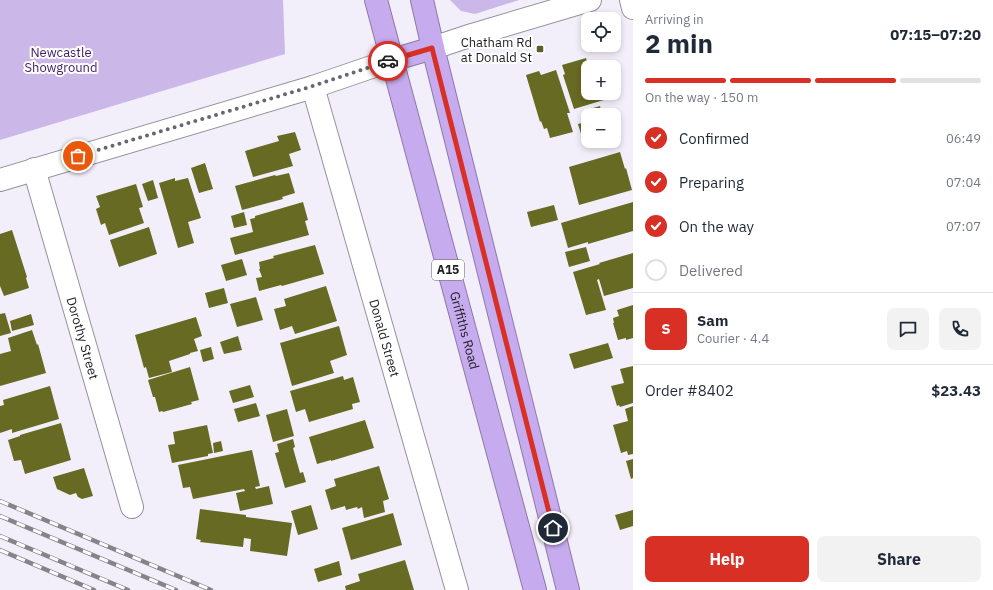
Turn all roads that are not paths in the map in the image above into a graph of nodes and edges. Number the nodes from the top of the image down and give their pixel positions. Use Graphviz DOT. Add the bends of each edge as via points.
graph roads {
  1 [pos="376,0"];
  2 [pos="422,0"];
  3 [pos="590,0"];
  4 [pos="631,0"];
  5 [pos="633,8"];
  6 [pos="432,48"];
  7 [pos="392,60"];
  8 [pos="313,86"];
  9 [pos="34,169"];
  10 [pos="0,180"];
  11 [pos="132,506"];
  12 [pos="457,590"];
  13 [pos="535,590"];
  14 [pos="568,590"];
  1 -- 7 [label="highway, Griffiths Road / A15"];
  2 -- 6 [label="highway"];
  3 -- 6 [label="street"];
  4 -- 5 [label="street"];
  6 -- 7 [label="highway"];
  6 -- 14 [label="highway"];
  7 -- 8 [label="street"];
  7 -- 13 [label="highway, Griffiths Road / A15"];
  8 -- 9 [label="street"];
  8 -- 12 [label="street, Donald Street"];
  9 -- 10 [label="street"];
  9 -- 11 [label="street, Dorothy Street"];
}
